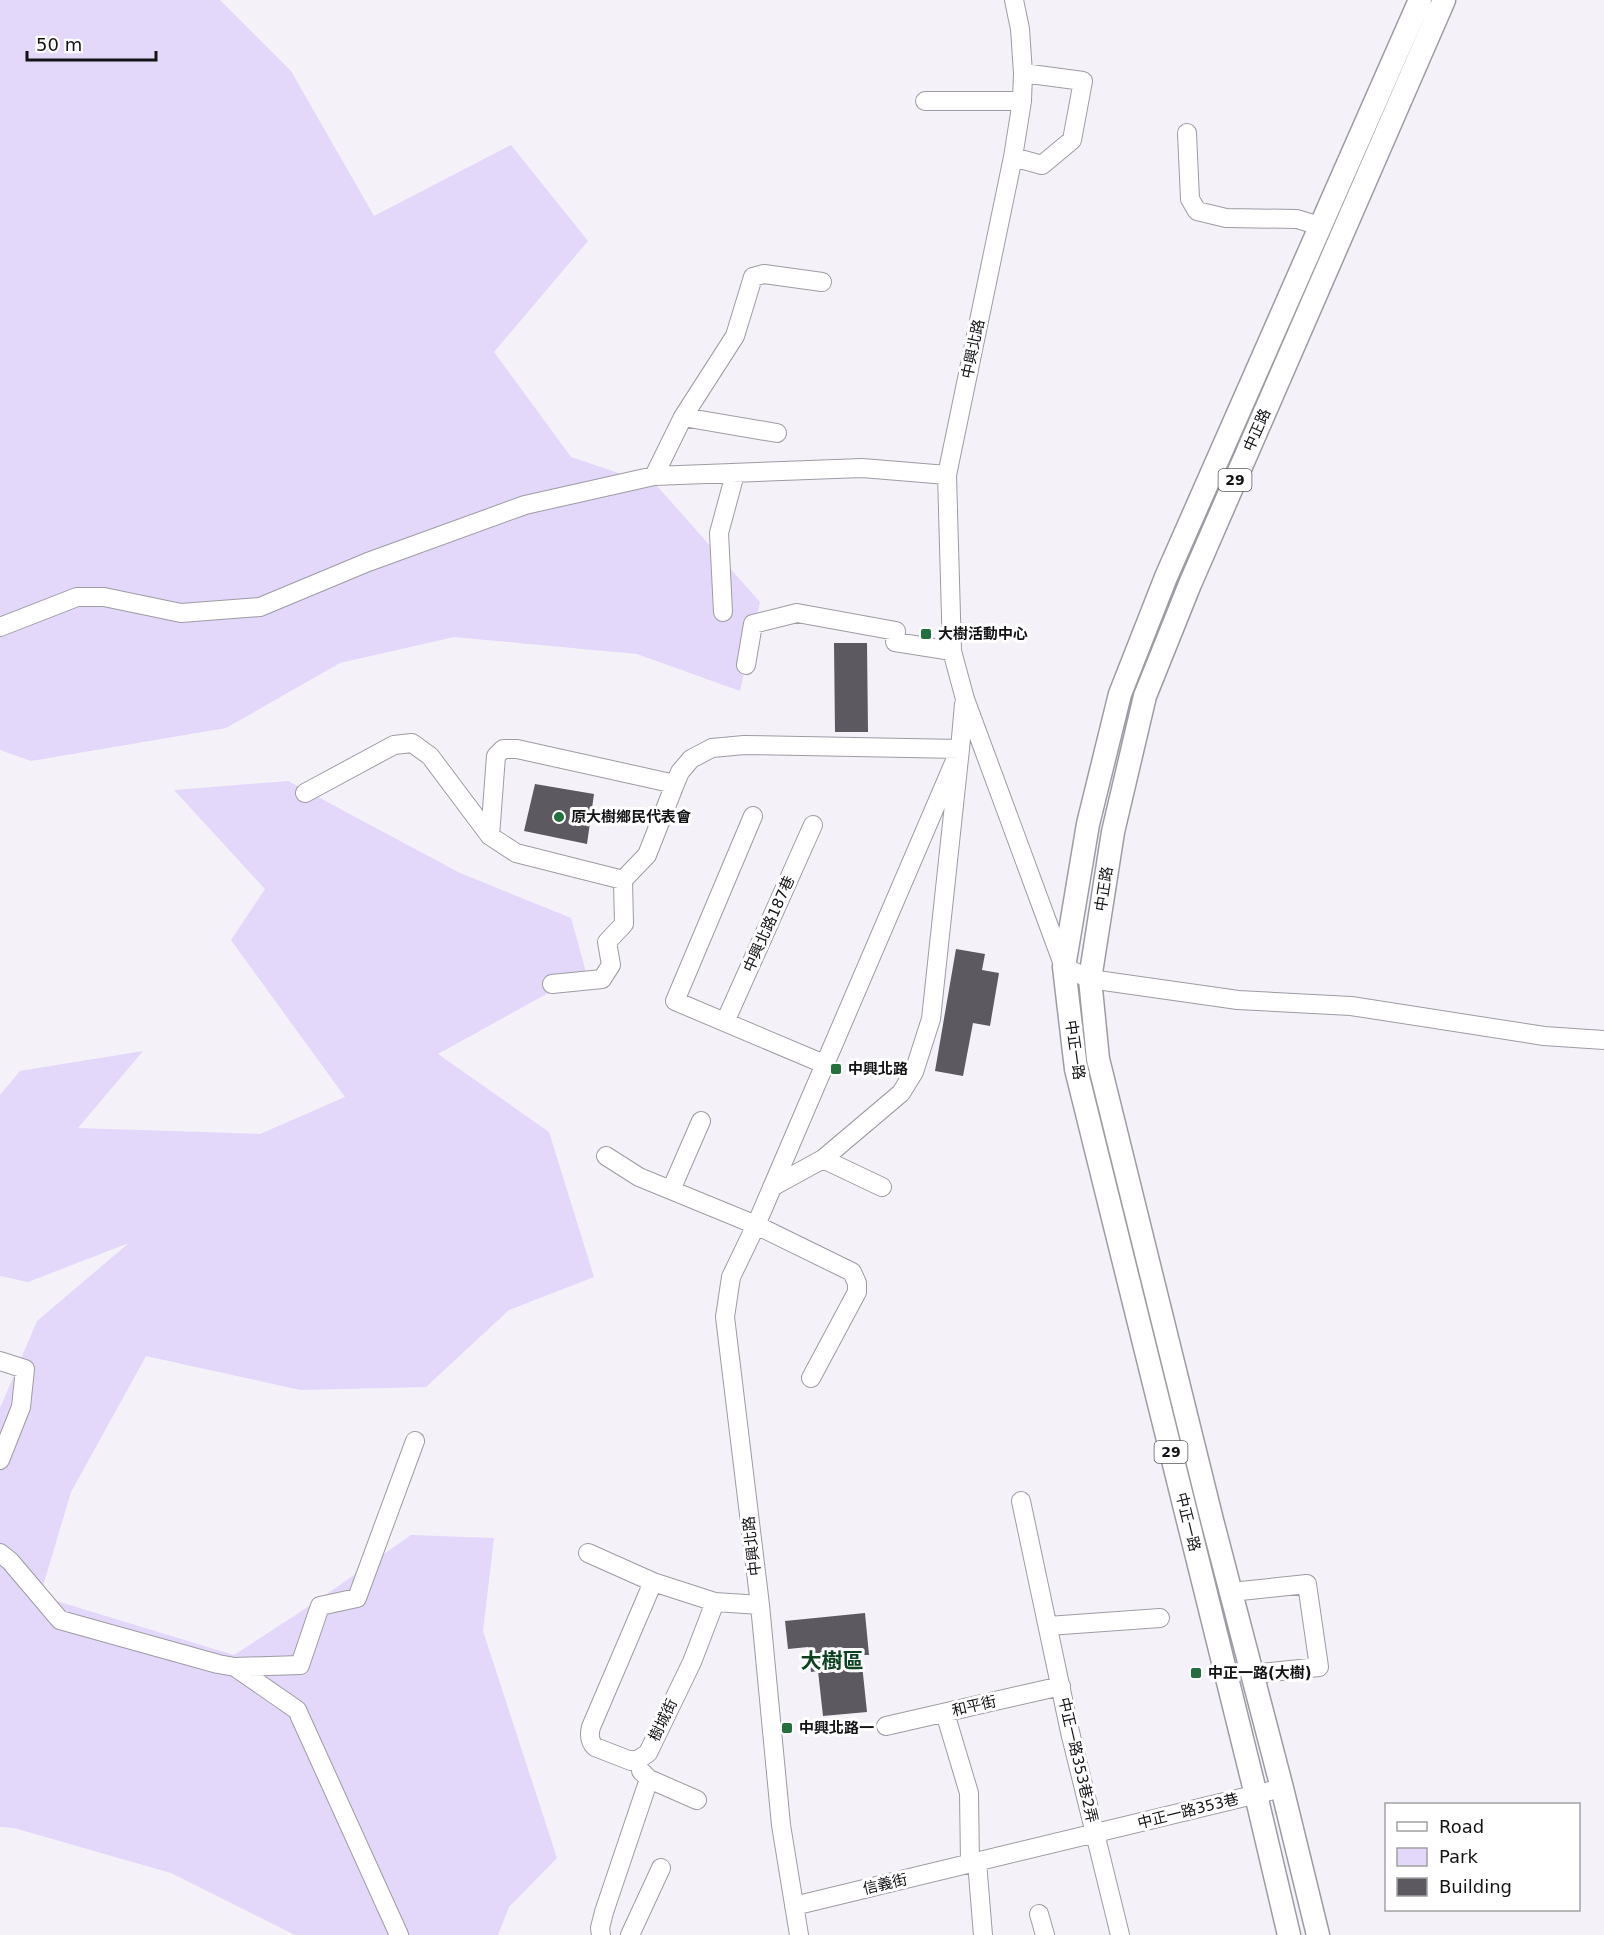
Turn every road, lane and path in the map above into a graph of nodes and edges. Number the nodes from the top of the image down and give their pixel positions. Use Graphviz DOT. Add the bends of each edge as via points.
graph roads {
  1 [pos="1014,0"];
  2 [pos="1420,0"];
  3 [pos="1444,0"];
  4 [pos="1023,73"];
  5 [pos="925,101"];
  6 [pos="1022,101"];
  7 [pos="1187,133"];
  8 [pos="1013,158"];
  9 [pos="1320,226"];
  10 [pos="822,282"];
  11 [pos="683,417"];
  12 [pos="777,433"];
  13 [pos="735,474"];
  14 [pos="947,475"];
  15 [pos="654,476"];
  16 [pos="723,612"];
  17 [pos="0,627"];
  18 [pos="952,651"];
  19 [pos="746,664"];
  20 [pos="965,699"];
  21 [pos="960,749"];
  22 [pos="675,784"];
  23 [pos="305,793"];
  24 [pos="753,816"];
  25 [pos="813,825"];
  26 [pos="490,836"];
  27 [pos="623,880"];
  28 [pos="1064,967"];
  29 [pos="1090,980"];
  30 [pos="552,984"];
  31 [pos="725,1022"];
  32 [pos="1604,1040"];
  33 [pos="824,1064"];
  34 [pos="701,1121"];
  35 [pos="606,1156"];
  36 [pos="824,1159"];
  37 [pos="772,1186"];
  38 [pos="882,1187"];
  39 [pos="670,1190"];
  40 [pos="756,1225"];
  41 [pos="0,1361"];
  42 [pos="812,1378"];
  43 [pos="415,1442"];
  44 [pos="0,1460"];
  45 [pos="1021,1501"];
  46 [pos="0,1553"];
  47 [pos="588,1553"];
  48 [pos="653,1582"];
  49 [pos="1231,1592"];
  50 [pos="715,1602"];
  51 [pos="759,1605"];
  52 [pos="1160,1617"];
  53 [pos="1048,1626"];
  54 [pos="235,1667"];
  55 [pos="1252,1674"];
  56 [pos="1061,1686"];
  57 [pos="945,1713"];
  58 [pos="886,1726"];
  59 [pos="631,1761"];
  60 [pos="649,1779"];
  61 [pos="1282,1788"];
  62 [pos="1256,1795"];
  63 [pos="697,1800"];
  64 [pos="1095,1833"];
  65 [pos="974,1862"];
  66 [pos="662,1868"];
  67 [pos="794,1905"];
  68 [pos="1039,1914"];
  69 [pos="399,1935"];
  70 [pos="601,1935"];
  71 [pos="630,1935"];
  72 [pos="799,1935"];
  73 [pos="983,1935"];
  74 [pos="1045,1935"];
  75 [pos="1120,1935"];
  76 [pos="1289,1935"];
  77 [pos="1318,1935"];
  1 -- 4 [label="street, 中興北路"];
  2 -- 9 [label="main road, 中正路 / 29"];
  3 -- 29 [label="main road, 中正路 / 29" via="1145,696 1113,832"];
  4 -- 6 [label="street, 中興北路"];
  4 -- 8 [label="street" via="1083,81 1072,140 1042,165"];
  5 -- 6 [label="street"];
  6 -- 8 [label="street, 中興北路"];
  7 -- 9 [label="street" via="1190,199 1197,211 1226,218 1297,219"];
  8 -- 14 [label="street, 中興北路"];
  9 -- 28 [label="main road, 中正路 / 29" via="1166,577 1120,693 1088,824"];
  10 -- 11 [label="street" via="764,274 753,278 735,336"];
  11 -- 12 [label="street"];
  11 -- 15 [label="street"];
  13 -- 14 [label="street" via="862,468"];
  13 -- 15 [label="street"];
  13 -- 16 [label="street" via="719,533"];
  14 -- 18 [label="street, 中興北路"];
  15 -- 17 [label="street" via="525,505 368,562 260,607 181,613 104,597 77,597"];
  18 -- 19 [label="street" via="895,642 896,631 797,613 753,624"];
  18 -- 20 [label="street, 中興北路"];
  20 -- 21 [label="street, 中興北路"];
  20 -- 28 [label="street, 中興北路"];
  21 -- 22 [label="street" via="744,745 712,748 691,759"];
  21 -- 33 [label="street, 中興北路"];
  21 -- 36 [label="street" via="931,1019 918,1061 901,1093"];
  22 -- 26 [label="street" via="503,749 496,756"];
  22 -- 27 [label="street" via="647,855"];
  23 -- 26 [label="street" via="394,745 412,743 430,756"];
  24 -- 31 [label="street" via="675,1001"];
  25 -- 31 [label="street, 中興北路187巷"];
  26 -- 27 [label="street" via="516,854"];
  27 -- 30 [label="street" via="624,924 607,942 611,965 602,979"];
  28 -- 29 [label="street"];
  28 -- 62 [label="main road, 中正一路 / 29" via="1076,1069"];
  29 -- 32 [label="street" via="1238,1000 1351,1006 1544,1036"];
  29 -- 49 [label="main road, 中正一路 / 29" via="1098,1059"];
  31 -- 33 [label="street"];
  33 -- 37 [label="street, 中興北路"];
  34 -- 39 [label="street"];
  35 -- 39 [label="street" via="639,1177"];
  36 -- 37 [label="street"];
  36 -- 38 [label="street"];
  37 -- 40 [label="street, 中興北路"];
  39 -- 40 [label="street"];
  40 -- 42 [label="street" via="852,1272 857,1283 857,1292"];
  40 -- 51 [label="street, 中興北路" via="731,1277 725,1317"];
  41 -- 44 [label="street" via="25,1369 21,1407"];
  43 -- 54 [label="street" via="357,1598 320,1606 300,1665"];
  45 -- 53 [label="street, 中正一路353巷2弄"];
  46 -- 54 [label="street" via="60,1620"];
  47 -- 48 [label="street"];
  48 -- 50 [label="street"];
  48 -- 59 [label="street" via="589,1735 595,1747"];
  49 -- 55 [label="main road, 中正一路 / 29"];
  49 -- 55 [label="street" via="1307,1584 1319,1667"];
  50 -- 51 [label="street"];
  50 -- 59 [label="street, 樹城街" via="692,1662 648,1753"];
  51 -- 67 [label="street, 中興北路" via="781,1825"];
  52 -- 53 [label="street"];
  53 -- 56 [label="street, 中正一路353巷2弄"];
  54 -- 69 [label="street" via="297,1710"];
  55 -- 61 [label="main road, 中正一路 / 29"];
  56 -- 57 [label="street, 和平街"];
  56 -- 64 [label="street, 中正一路353巷2弄"];
  57 -- 58 [label="street, 和平街"];
  57 -- 65 [label="street" via="969,1793"];
  59 -- 60 [label="street"];
  60 -- 63 [label="street"];
  60 -- 70 [label="street" via="604,1912"];
  61 -- 62 [label="street, 中正一路353巷"];
  61 -- 77 [label="main road, 中正一路 / 29"];
  62 -- 64 [label="street, 中正一路353巷"];
  62 -- 76 [label="main road, 中正一路 / 29"];
  64 -- 65 [label="street, 中正一路353巷"];
  64 -- 75 [label="street"];
  65 -- 67 [label="street, 信義街"];
  65 -- 73 [label="street"];
  66 -- 71 [label="street"];
  67 -- 72 [label="street, 中興北路"];
  68 -- 74 [label="street"];
}
